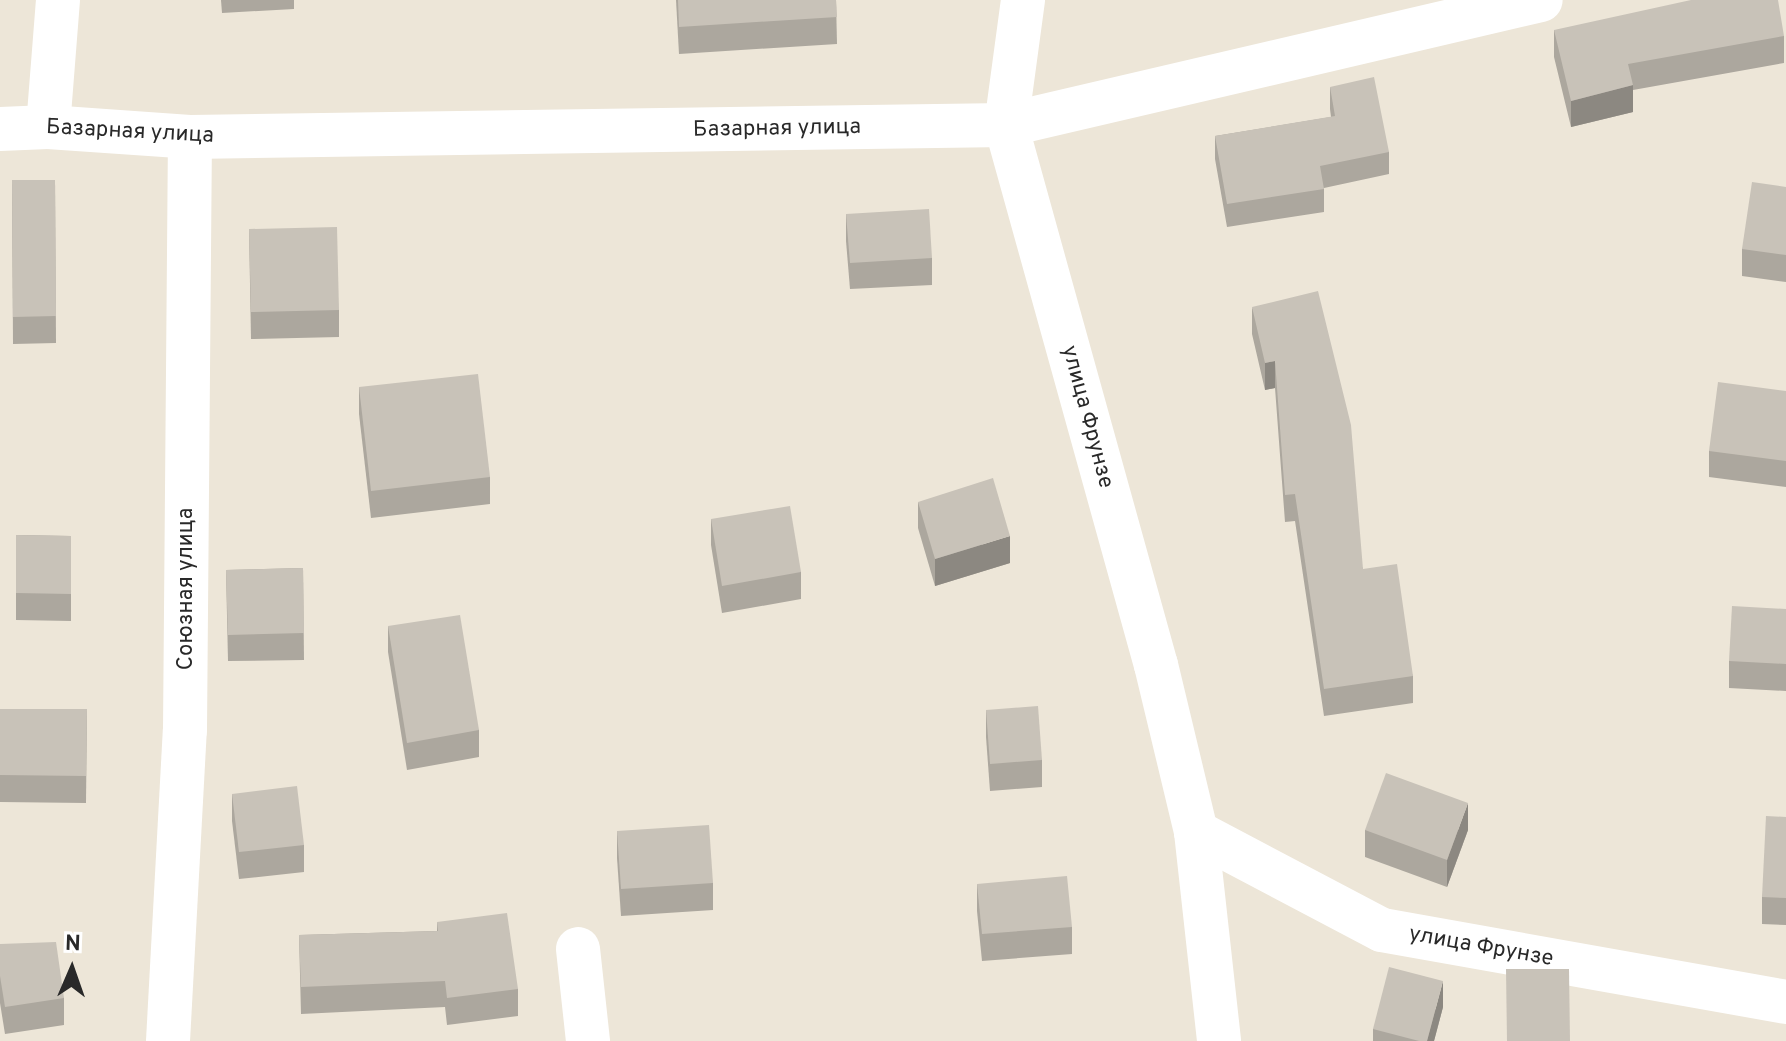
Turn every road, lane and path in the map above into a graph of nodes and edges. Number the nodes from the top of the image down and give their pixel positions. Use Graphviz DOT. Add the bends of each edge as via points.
graph roads {
  1 [pos="58,0"];
  2 [pos="1023,0"];
  3 [pos="1541,0"];
  4 [pos="1006,125"];
  5 [pos="48,127"];
  6 [pos="0,129"];
  7 [pos="190,137"];
  8 [pos="1196,832"];
  9 [pos="578,949"];
  10 [pos="1786,1002"];
  11 [pos="168,1041"];
  12 [pos="588,1041"];
  13 [pos="1219,1041"];
  1 -- 5 [label="street"];
  2 -- 4 [label="street, улица Фрунзе"];
  3 -- 4 [label="street, Базарная улица"];
  4 -- 7 [label="street, Базарная улица"];
  4 -- 8 [label="street, улица Фрунзе" via="1156,665"];
  5 -- 6 [label="street, Базарная улица"];
  5 -- 7 [label="street, Базарная улица"];
  7 -- 11 [label="street, Союзная улица" via="185,730"];
  8 -- 10 [label="street, улица Фрунзе" via="1382,930"];
  8 -- 13 [label="street, улица Фрунзе"];
  9 -- 12 [label="street"];
}
